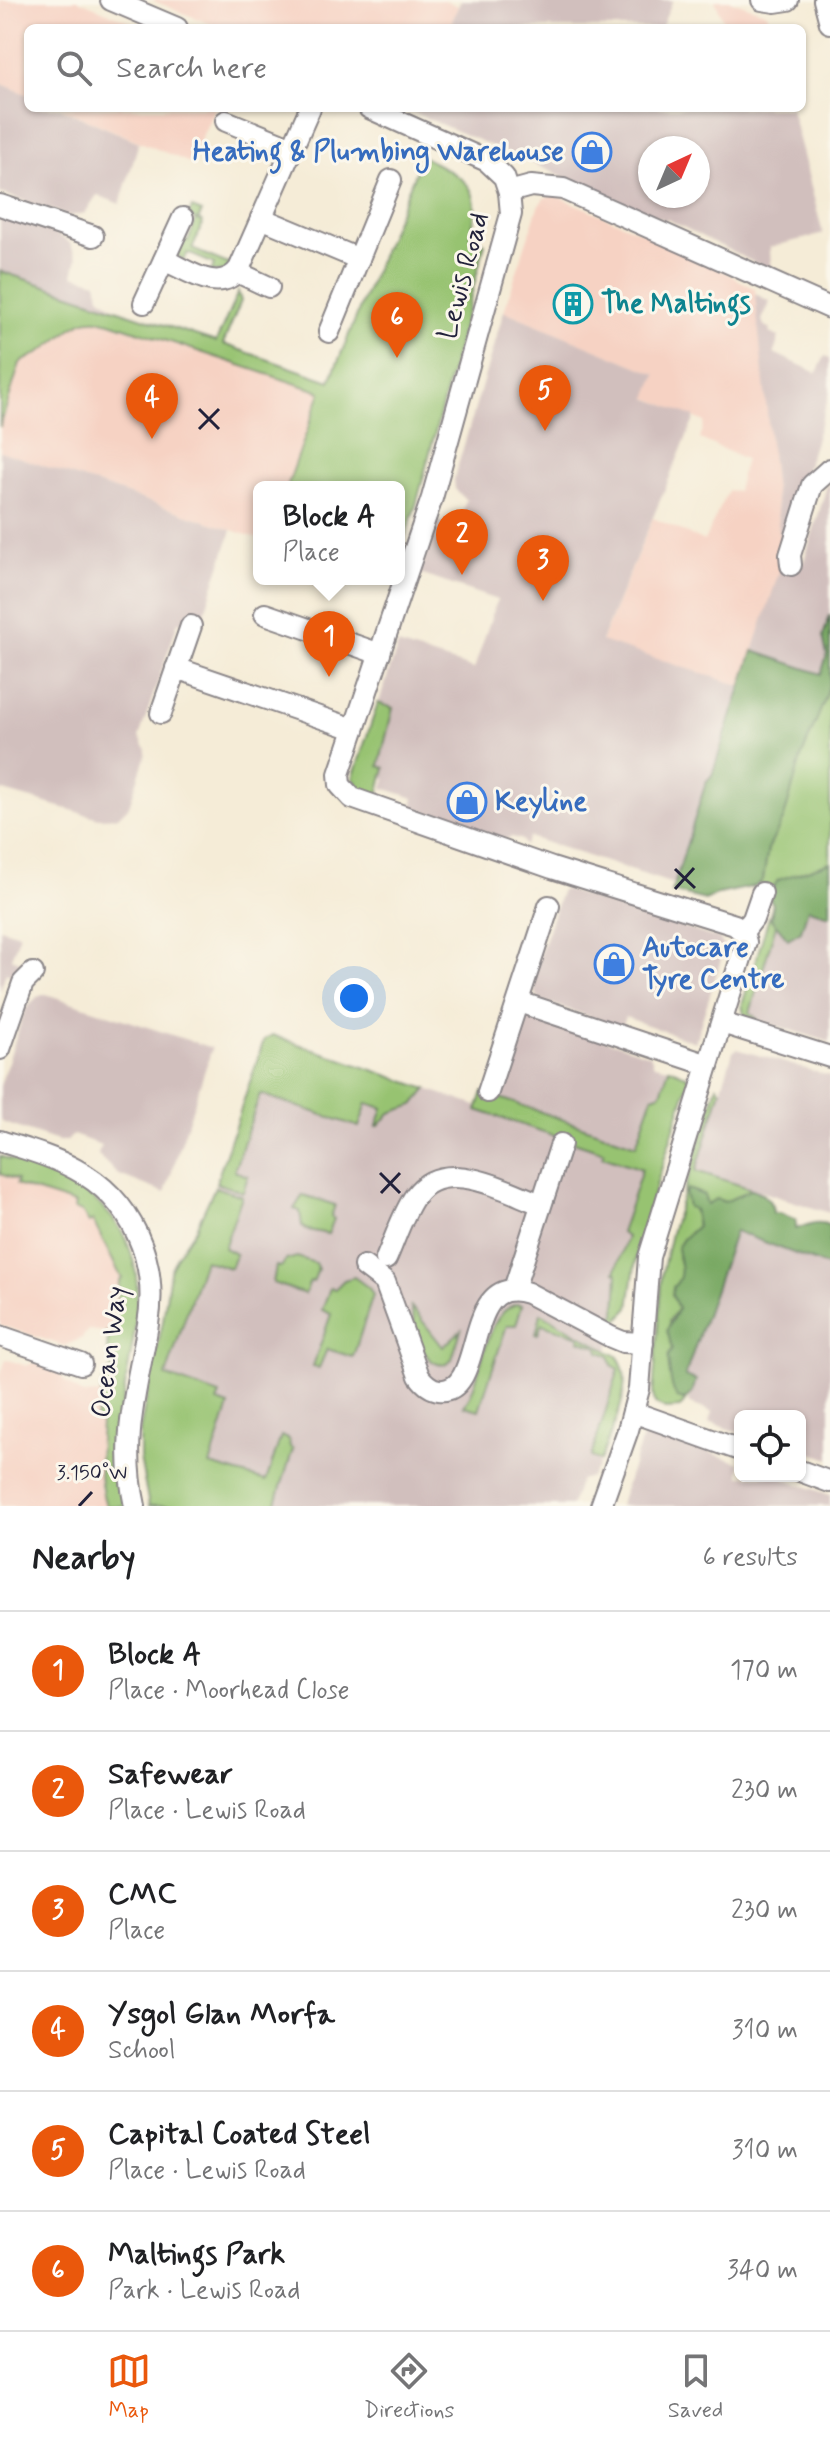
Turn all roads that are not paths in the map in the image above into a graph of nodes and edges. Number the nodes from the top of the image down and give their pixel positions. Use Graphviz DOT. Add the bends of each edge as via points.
graph roads {
  1 [pos="111,0"];
  2 [pos="762,0"];
  3 [pos="788,0"];
  4 [pos="824,0"];
  5 [pos="830,23"];
  6 [pos="168,24"];
  7 [pos="308,112"];
  8 [pos="378,112"];
  9 [pos="226,121"];
  10 [pos="290,147"];
  11 [pos="391,180"];
  12 [pos="509,192"];
  13 [pos="0,205"];
  14 [pos="183,218"];
  15 [pos="261,218"];
  16 [pos="93,236"];
  17 [pos="359,259"];
  18 [pos="164,260"];
  19 [pos="237,272"];
  20 [pos="269,287"];
  21 [pos="144,303"];
  22 [pos="830,308"];
  23 [pos="329,332"];
  24 [pos="830,469"];
  25 [pos="791,565"];
  26 [pos="405,578"];
  27 [pos="403,585"];
  28 [pos="265,614"];
  29 [pos="191,626"];
  30 [pos="380,654"];
  31 [pos="176,668"];
  32 [pos="161,713"];
  33 [pos="354,729"];
  34 [pos="762,893"];
  35 [pos="549,906"];
  36 [pos="743,932"];
  37 [pos="33,973"];
  38 [pos="519,1002"];
  39 [pos="722,1023"];
  40 [pos="0,1049"];
  41 [pos="830,1057"];
  42 [pos="708,1065"];
  43 [pos="488,1092"];
  44 [pos="0,1141"];
  45 [pos="559,1152"];
  46 [pos="541,1204"];
  47 [pos="386,1259"];
  48 [pos="364,1266"];
  49 [pos="514,1289"];
  50 [pos="0,1336"];
  51 [pos="643,1343"];
  52 [pos="81,1364"];
  53 [pos="633,1412"];
  54 [pos="734,1448"];
  55 [pos="806,1473"];
  56 [pos="830,1482"];
  57 [pos="135,1506"];
  58 [pos="601,1506"];
  1 -- 6 [label="street"];
  2 -- 3 [label="street"];
  4 -- 5 [label="street"];
  7 -- 10 [label="street"];
  8 -- 12 [label="street" via="477,154 504,177"];
  9 -- 10 [label="street"];
  10 -- 15 [label="street"];
  11 -- 17 [label="street"];
  12 -- 22 [label="street" via="531,186 563,189"];
  12 -- 26 [label="street, Lewis Road" via="507,238"];
  13 -- 16 [label="street"];
  14 -- 18 [label="street"];
  15 -- 17 [label="street"];
  15 -- 19 [label="street"];
  17 -- 23 [label="street"];
  18 -- 19 [label="street" via="210,281"];
  18 -- 21 [label="street"];
  19 -- 20 [label="street"];
  24 -- 25 [label="street" via="812,485"];
  27 -- 30 [label="street, Lewis Road"];
  28 -- 30 [label="street"];
  29 -- 31 [label="street"];
  30 -- 33 [label="street, Lewis Road"];
  31 -- 32 [label="street"];
  31 -- 33 [label="street"];
  33 -- 36 [label="street, Lewis Road" via="339,774 340,785 352,798 735,925"];
  34 -- 36 [label="street"];
  35 -- 38 [label="street"];
  36 -- 39 [label="street" via="746,942"];
  37 -- 40 [label="street" via="23,983"];
  38 -- 42 [label="street"];
  38 -- 43 [label="street"];
  39 -- 41 [label="street"];
  39 -- 42 [label="street"];
  42 -- 51 [label="street" via="649,1257"];
  44 -- 57 [label="street, Ocean Way" via="90,1177 118,1203 141,1242 150,1306 128,1431"];
  45 -- 46 [label="street"];
  46 -- 47 [label="street" via="472,1180 439,1178 416,1195"];
  46 -- 49 [label="street"];
  48 -- 49 [label="street" via="385,1282 419,1376 436,1390 460,1381 486,1308"];
  49 -- 51 [label="street" via="611,1337"];
  50 -- 52 [label="street"];
  51 -- 53 [label="street"];
  53 -- 54 [label="street"];
  53 -- 58 [label="street"];
  55 -- 56 [label="street"];
}
